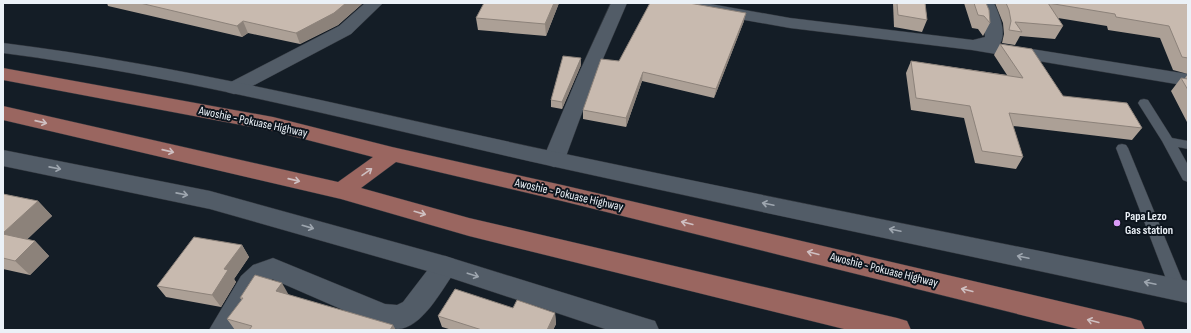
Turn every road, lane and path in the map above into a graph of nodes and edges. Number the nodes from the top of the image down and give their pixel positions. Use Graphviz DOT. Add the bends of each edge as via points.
graph roads {
  1 [pos="375,3"];
  2 [pos="619,3"];
  3 [pos="677,3"];
  4 [pos="986,3"];
  5 [pos="972,45"];
  6 [pos="3,48"];
  7 [pos="3,74"];
  8 [pos="1188,80"];
  9 [pos="234,88"];
  10 [pos="1144,103"];
  11 [pos="3,113"];
  12 [pos="1168,141"];
  13 [pos="1188,145"];
  14 [pos="1122,148"];
  15 [pos="392,154"];
  16 [pos="3,158"];
  17 [pos="554,159"];
  18 [pos="1188,177"];
  19 [pos="341,191"];
  20 [pos="445,266"];
  21 [pos="1183,291"];
  22 [pos="223,330"];
  23 [pos="645,330"];
  24 [pos="897,330"];
  25 [pos="1131,330"];
  1 -- 9 [label="street" via="345,30"];
  2 -- 17 [label="street" via="586,75"];
  3 -- 5 [label="street" via="790,23"];
  4 -- 5 [label="street" via="995,34 993,42"];
  5 -- 8 [label="street"];
  6 -- 9 [label="street" via="66,56"];
  7 -- 15 [label="main road, Awoshie - Pokuase Highway" via="273,124"];
  9 -- 17 [label="street"];
  10 -- 12 [label="lane"];
  11 -- 19 [label="main road, one-way"];
  12 -- 13 [label="lane"];
  12 -- 18 [label="lane"];
  14 -- 21 [label="lane"];
  19 -- 15 [label="main road, one-way"];
  25 -- 15 [label="main road, Awoshie - Pokuase Highway, one-way" via="562,192"];
  16 -- 20 [label="street, one-way" via="210,200"];
  21 -- 17 [label="street, one-way"];
  19 -- 24 [label="main road, one-way" via="469,228"];
  20 -- 22 [label="street" via="412,310 399,317 383,315 273,268 262,272 250,284"];
  20 -- 23 [label="street, one-way"];
}
